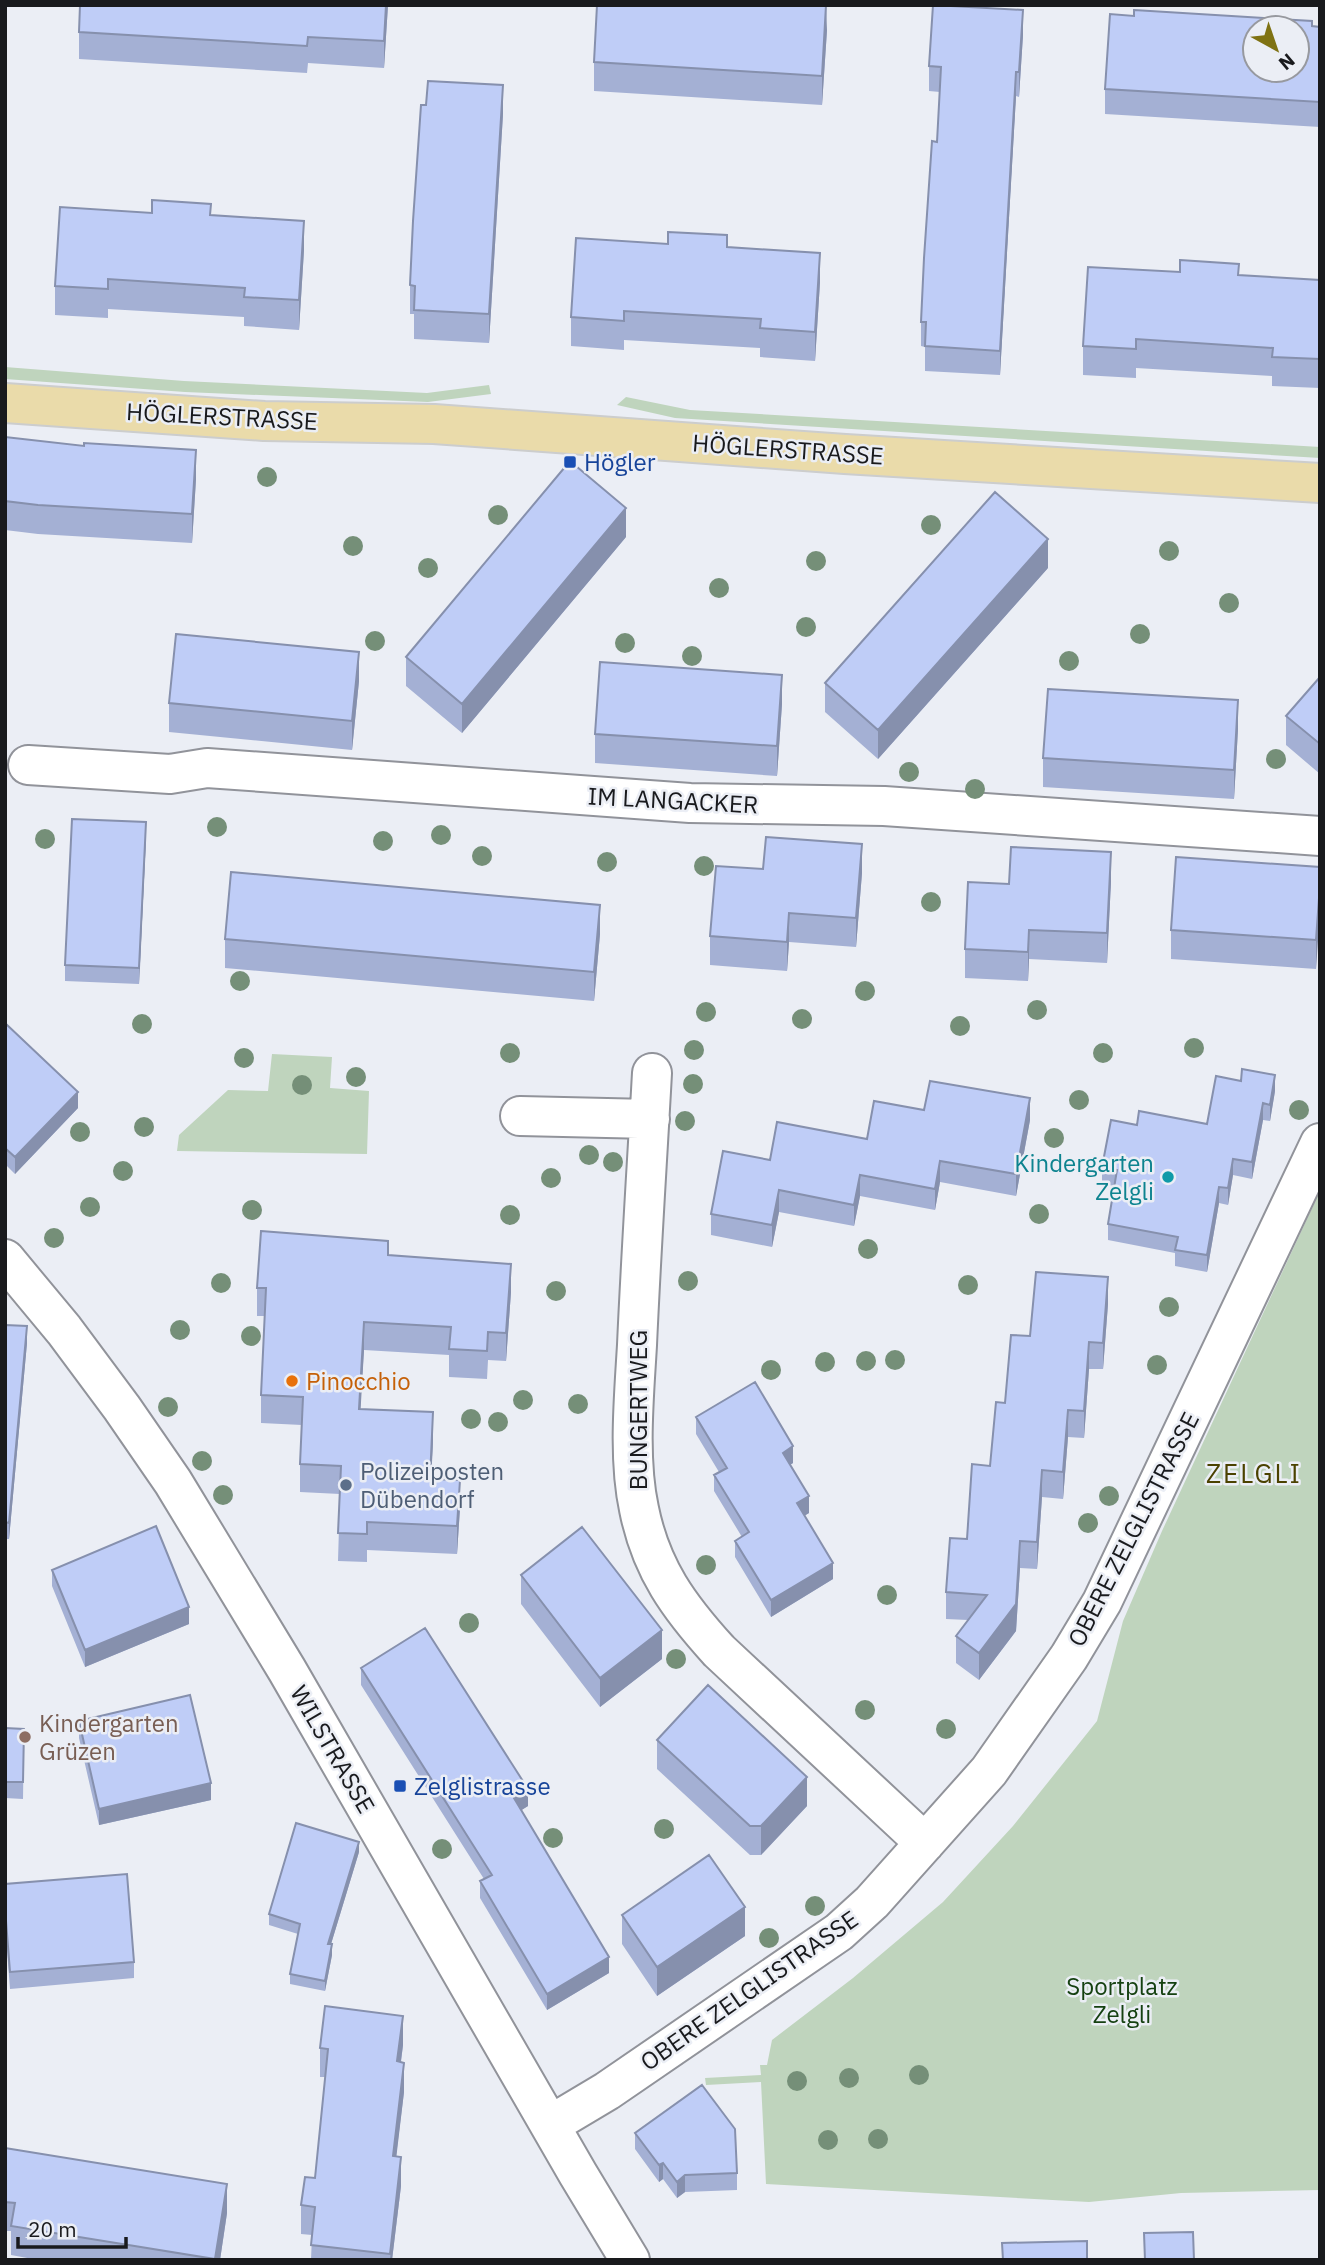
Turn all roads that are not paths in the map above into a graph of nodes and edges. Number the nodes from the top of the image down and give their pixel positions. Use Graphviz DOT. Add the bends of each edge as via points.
graph roads {
  1 [pos="5,403"];
  2 [pos="1320,483"];
  3 [pos="28,765"];
  4 [pos="1320,836"];
  5 [pos="652,1073"];
  6 [pos="520,1116"];
  7 [pos="650,1119"];
  8 [pos="1320,1143"];
  9 [pos="5,1259"];
  10 [pos="925,1843"];
  11 [pos="550,2125"];
  12 [pos="615,2255"];
  1 -- 2 [label="main road, HÖGLERSTRASSE" via="264,421 435,424"];
  3 -- 4 [label="street, IM LANGACKER" via="170,774 207,768 690,803 884,806"];
  5 -- 7 [label="street, BUNGERTWEG"];
  6 -- 7 [label="street"];
  7 -- 10 [label="street, BUNGERTWEG" via="633,1468 650,1549 667,1588 719,1651"];
  8 -- 10 [label="street, OBERE ZELGLISTRASSE" via="1102,1602 989,1771"];
  9 -- 11 [label="street, WILSTRASSE" via="64,1331 173,1482"];
  10 -- 11 [label="street, OBERE ZELGLISTRASSE" via="839,1932"];
  11 -- 12 [label="street, WILSTRASSE"];
}
